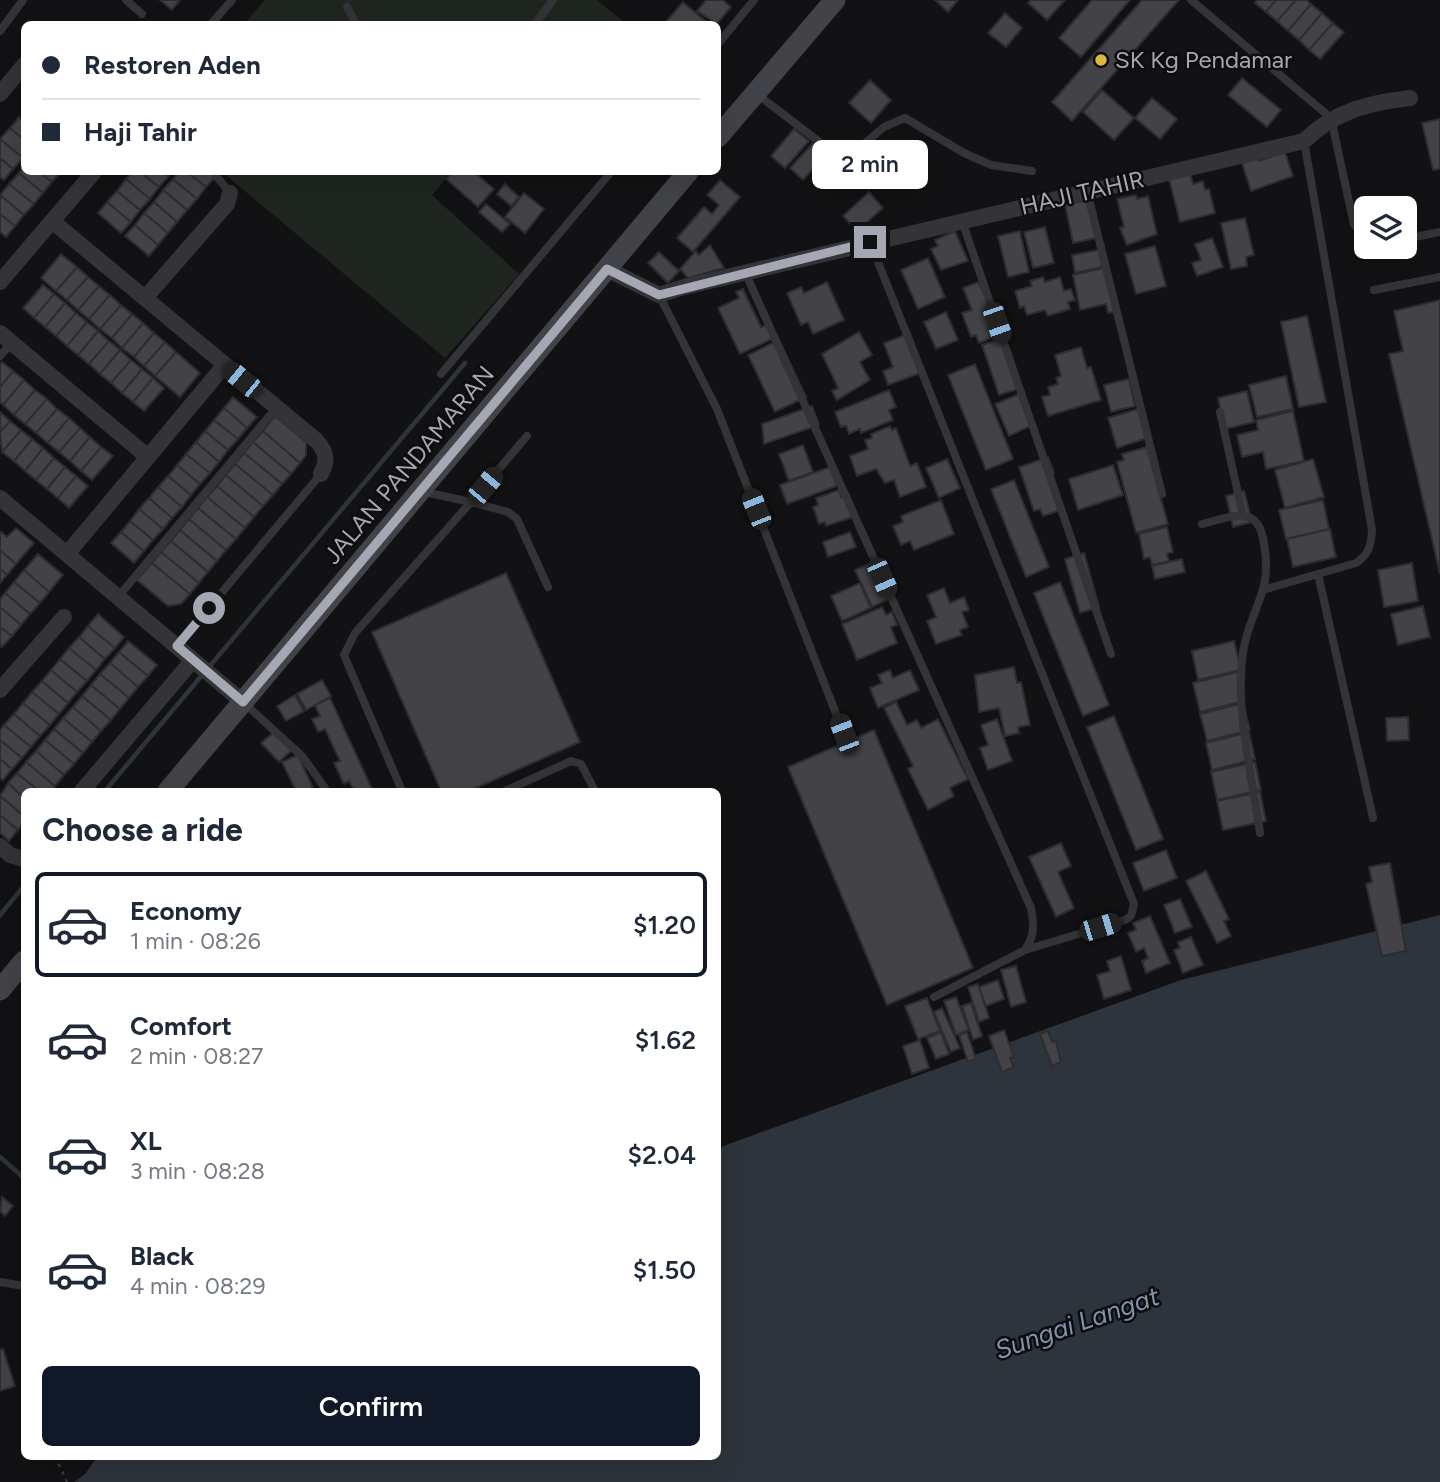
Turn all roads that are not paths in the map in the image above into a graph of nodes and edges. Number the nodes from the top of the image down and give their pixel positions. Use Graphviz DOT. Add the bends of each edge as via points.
graph roads {
  1 [pos="23,0"];
  2 [pos="126,0"];
  3 [pos="232,0"];
  4 [pos="553,0"];
  5 [pos="754,0"];
  6 [pos="835,0"];
  7 [pos="1191,0"];
  8 [pos="346,7"];
  9 [pos="142,14"];
  10 [pos="214,21"];
  11 [pos="354,21"];
  12 [pos="537,21"];
  13 [pos="0,31"];
  14 [pos="721,40"];
  15 [pos="21,69"];
  16 [pos="755,93"];
  17 [pos="0,94"];
  18 [pos="1410,98"];
  19 [pos="1331,118"];
  20 [pos="721,133"];
  21 [pos="1304,141"];
  22 [pos="1032,171"];
  23 [pos="91,175"];
  24 [pos="215,175"];
  25 [pos="608,175"];
  26 [pos="685,175"];
  27 [pos="1087,191"];
  28 [pos="230,193"];
  29 [pos="52,221"];
  30 [pos="962,221"];
  31 [pos="1354,225"];
  32 [pos="1440,232"];
  33 [pos="1417,237"];
  34 [pos="870,242"];
  35 [pos="607,269"];
  36 [pos="745,272"];
  37 [pos="1440,277"];
  38 [pos="0,282"];
  39 [pos="1374,290"];
  40 [pos="659,295"];
  41 [pos="145,298"];
  42 [pos="6,338"];
  43 [pos="0,356"];
  44 [pos="224,366"];
  45 [pos="441,374"];
  46 [pos="276,408"];
  47 [pos="1220,412"];
  48 [pos="527,436"];
  49 [pos="148,457"];
  50 [pos="321,474"];
  51 [pos="422,491"];
  52 [pos="1162,494"];
  53 [pos="0,498"];
  54 [pos="471,502"];
  55 [pos="1243,516"];
  56 [pos="1202,523"];
  57 [pos="67,554"];
  58 [pos="1318,574"];
  59 [pos="548,587"];
  60 [pos="1266,590"];
  61 [pos="118,597"];
  62 [pos="64,617"];
  63 [pos="177,646"];
  64 [pos="1111,654"];
  65 [pos="202,668"];
  66 [pos="0,690"];
  67 [pos="243,702"];
  68 [pos="844,734"];
  69 [pos="85,788"];
  70 [pos="171,788"];
  71 [pos="325,788"];
  72 [pos="401,788"];
  73 [pos="512,788"];
  74 [pos="593,788"];
  75 [pos="1373,818"];
  76 [pos="1260,833"];
  77 [pos="0,846"];
  78 [pos="21,858"];
  79 [pos="1025,950"];
  80 [pos="21,965"];
  81 [pos="0,990"];
  82 [pos="934,997"];
  83 [pos="0,1282"];
  84 [pos="21,1286"];
  1 -- 13 [label="lane"];
  2 -- 9 [label="lane"];
  3 -- 10 [label="lane"];
  4 -- 12 [label="lane"];
  5 -- 14 [label="lane"];
  6 -- 16 [label="main road"];
  7 -- 19 [label="lane"];
  8 -- 11 [label="lane"];
  15 -- 17 [label="street"];
  16 -- 20 [label="main road"];
  16 -- 22 [label="lane" via="826,147 858,149 884,127 905,118 991,165"];
  18 -- 19 [label="street, HAJI TAHIR" via="1354,107"];
  19 -- 21 [label="street, HAJI TAHIR"];
  19 -- 31 [label="lane"];
  21 -- 27 [label="street, HAJI TAHIR"];
  21 -- 58 [label="lane" via="1372,530 1366,556"];
  23 -- 29 [label="street"];
  24 -- 28 [label="lane"];
  25 -- 45 [label="lane"];
  26 -- 35 [label="main road, JALAN PANDAMARAN"];
  27 -- 30 [label="street, HAJI TAHIR"];
  27 -- 52 [label="lane"];
  28 -- 41 [label="street" via="227,204"];
  29 -- 38 [label="street"];
  29 -- 41 [label="street"];
  30 -- 34 [label="street, HAJI TAHIR"];
  30 -- 64 [label="lane"];
  32 -- 33 [label="lane"];
  34 -- 36 [label="street, HAJI TAHIR"];
  34 -- 79 [label="lane" via="1134,904 1125,920"];
  35 -- 40 [label="street"];
  35 -- 51 [label="main road, JALAN PANDAMARAN"];
  36 -- 40 [label="street, HAJI TAHIR"];
  36 -- 79 [label="lane" via="1031,908 1034,926"];
  37 -- 39 [label="lane"];
  40 -- 68 [label="lane" via="717,409"];
  41 -- 44 [label="street"];
  42 -- 43 [label="lane"];
  42 -- 49 [label="street"];
  44 -- 46 [label="street"];
  44 -- 49 [label="street"];
  46 -- 50 [label="street" via="325,452 327,462"];
  46 -- 61 [label="lane"];
  47 -- 55 [label="lane"];
  48 -- 54 [label="lane"];
  49 -- 57 [label="street"];
  50 -- 63 [label="lane"];
  51 -- 54 [label="lane"];
  51 -- 67 [label="main road, JALAN PANDAMARAN"];
  53 -- 57 [label="street"];
  54 -- 59 [label="lane" via="517,519"];
  54 -- 72 [label="lane" via="355,633 344,655"];
  55 -- 56 [label="lane"];
  55 -- 60 [label="lane" via="1253,519 1263,534"];
  57 -- 61 [label="street"];
  58 -- 60 [label="lane"];
  58 -- 75 [label="lane"];
  60 -- 76 [label="lane" via="1245,643 1241,673"];
  61 -- 63 [label="street"];
  62 -- 66 [label="street"];
  63 -- 65 [label="street"];
  65 -- 67 [label="street"];
  65 -- 69 [label="street"];
  67 -- 70 [label="main road, JALAN PANDAMARAN"];
  67 -- 71 [label="lane" via="303,757"];
  73 -- 74 [label="lane" via="571,761 580,764"];
  77 -- 78 [label="street"];
  79 -- 82 [label="lane"];
  80 -- 81 [label="main road"];
  83 -- 84 [label="lane"];
}
